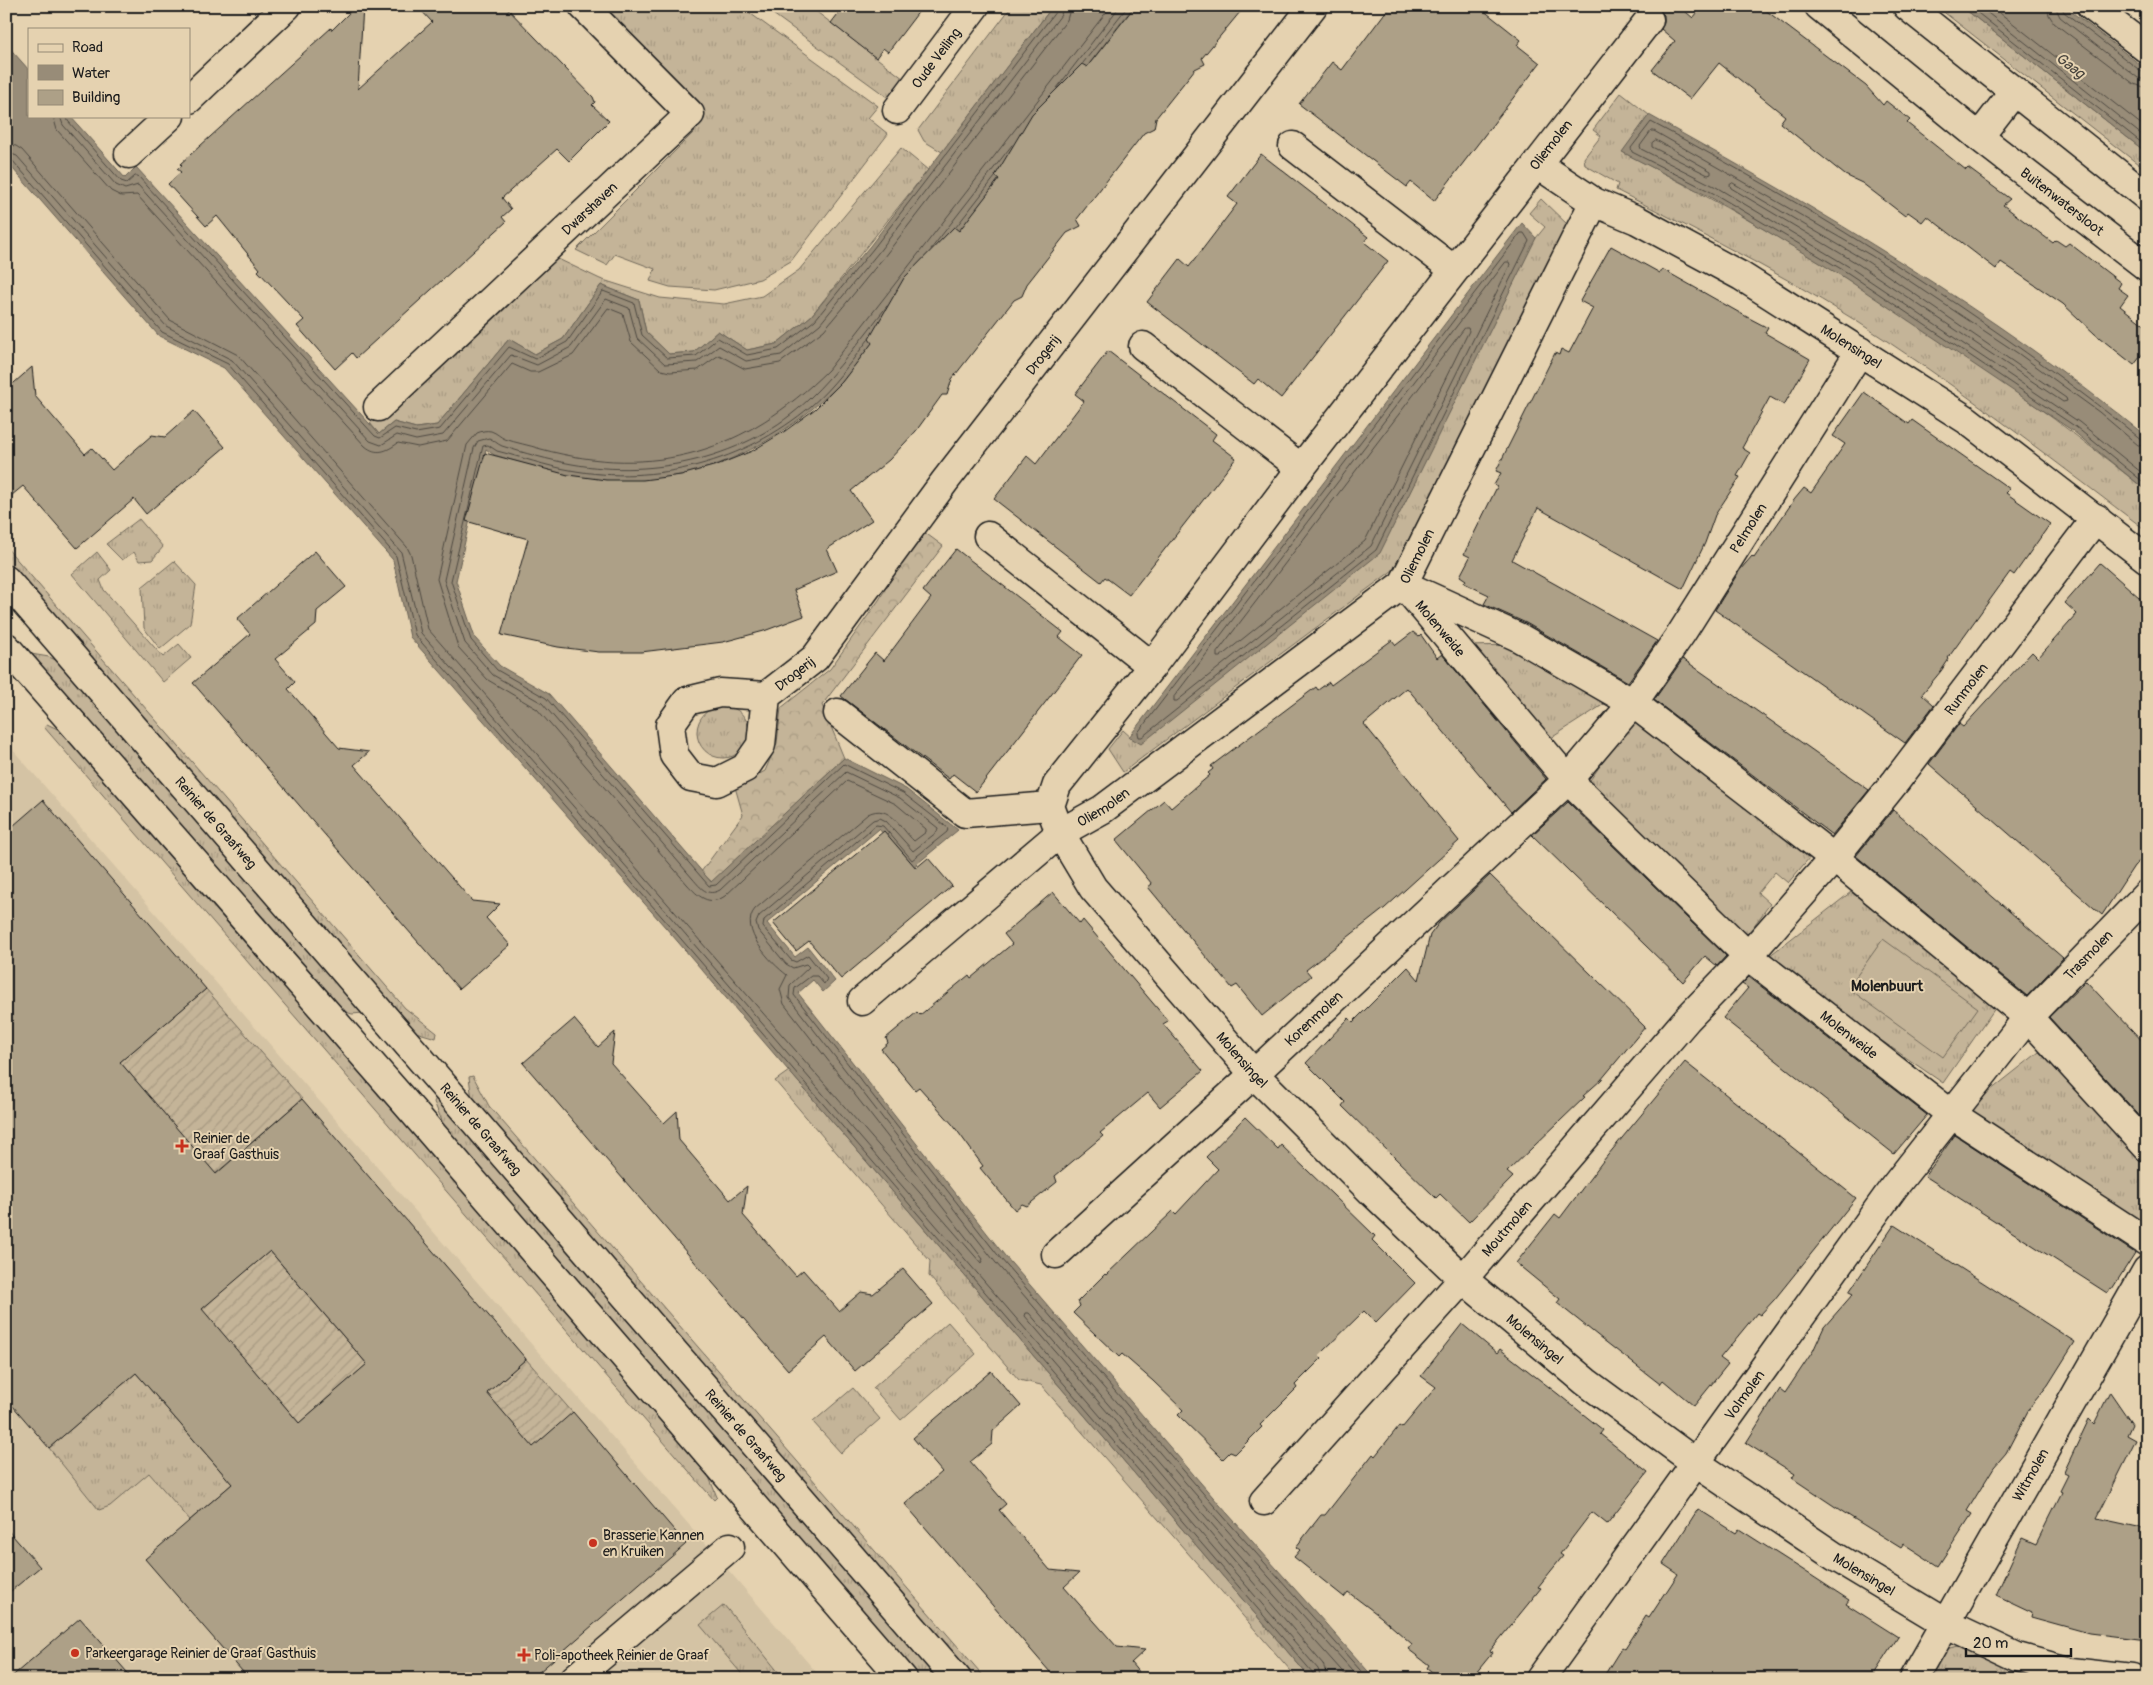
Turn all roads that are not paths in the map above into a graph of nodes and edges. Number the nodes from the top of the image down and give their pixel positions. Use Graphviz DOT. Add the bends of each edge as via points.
graph roads {
  1 [pos="287,6"];
  2 [pos="583,6"];
  3 [pos="975,6"];
  4 [pos="1313,6"];
  5 [pos="1819,6"];
  6 [pos="1907,6"];
  7 [pos="2091,6"];
  8 [pos="1649,20"];
  9 [pos="2147,49"];
  10 [pos="2013,93"];
  11 [pos="190,98"];
  12 [pos="897,110"];
  13 [pos="168,118"];
  14 [pos="1979,137"];
  15 [pos="1293,146"];
  16 [pos="129,154"];
  17 [pos="1537,164"];
  18 [pos="2147,197"];
  19 [pos="1594,202"];
  20 [pos="2147,266"];
  21 [pos="1454,270"];
  22 [pos="1143,346"];
  23 [pos="1860,351"];
  24 [pos="378,407"];
  25 [pos="1301,468"];
  26 [pos="2096,518"];
  27 [pos="988,536"];
  28 [pos="2147,559"];
  29 [pos="6,580"];
  30 [pos="1403,584"];
  31 [pos="6,647"];
  32 [pos="1152,666"];
  33 [pos="766,696"];
  34 [pos="1633,703"];
  35 [pos="838,713"];
  36 [pos="1568,780"];
  37 [pos="1050,806"];
  38 [pos="1060,833"];
  39 [pos="1834,858"];
  40 [pos="2147,894"];
  41 [pos="1748,956"];
  42 [pos="862,1001"];
  43 [pos="2028,1017"];
  44 [pos="1254,1074"];
  45 [pos="1951,1114"];
  46 [pos="2147,1147"];
  47 [pos="2147,1242"];
  48 [pos="1056,1254"];
  49 [pos="2147,1270"];
  50 [pos="1463,1279"];
  51 [pos="1696,1463"];
  52 [pos="1264,1501"];
  53 [pos="730,1547"];
  54 [pos="1947,1624"];
  55 [pos="574,1679"];
  56 [pos="903,1679"];
  57 [pos="957,1679"];
  58 [pos="1540,1679"];
  59 [pos="1914,1679"];
  60 [pos="2132,1679"];
  1 -- 11 [label="street"];
  2 -- 24 [label="street, Dwarshaven" via="690,114"];
  3 -- 12 [label="street, Oude Veiling"];
  4 -- 33 [label="street, Drogerij" via="945,481 815,658"];
  5 -- 14 [label="street, Buitenwatersloot"];
  6 -- 10 [label="street"];
  7 -- 9 [label="street"];
  8 -- 17 [label="street, Oliemolen"];
  10 -- 14 [label="street"];
  10 -- 18 [label="street"];
  13 -- 16 [label="street"];
  14 -- 20 [label="street, Buitenwatersloot"];
  15 -- 21 [label="street"];
  17 -- 19 [label="street, Molensingel"];
  17 -- 21 [label="street, Oliemolen"];
  19 -- 23 [label="street, Molensingel" via="1637,220 1741,276"];
  19 -- 30 [label="street, Oliemolen"];
  21 -- 25 [label="street, Oliemolen"];
  22 -- 25 [label="street"];
  23 -- 26 [label="street, Molensingel" via="1967,420"];
  23 -- 34 [label="street, Pelmolen" via="1681,634"];
  25 -- 32 [label="street, Oliemolen"];
  26 -- 28 [label="street, Molensingel"];
  26 -- 39 [label="street, Runmolen" via="1896,782"];
  27 -- 32 [label="street"];
  29 -- 57 [label="street, Reinier de Graafweg"];
  30 -- 34 [label="street, Molenweide" via="1518,637"];
  30 -- 36 [label="street, Molenweide"];
  30 -- 38 [label="street, Oliemolen" via="1103,809"];
  31 -- 56 [label="street"];
  32 -- 37 [label="street, Oliemolen" via="1057,785"];
  34 -- 36 [label="street"];
  34 -- 39 [label="street, Molenweide"];
  35 -- 37 [label="street" via="965,813"];
  36 -- 41 [label="street, Molenweide"];
  36 -- 44 [label="street, Korenmolen"];
  37 -- 38 [label="street, Oliemolen"];
  38 -- 42 [label="street, Oliemolen"];
  38 -- 44 [label="street, Molensingel" via="1093,888"];
  39 -- 41 [label="street"];
  39 -- 43 [label="street, Molenweide"];
  40 -- 43 [label="street, Trasmolen"];
  41 -- 45 [label="street, Molenweide"];
  41 -- 50 [label="street, Moutmolen" via="1688,1019"];
  43 -- 45 [label="street"];
  43 -- 46 [label="street, Molenweide"];
  44 -- 48 [label="street, Korenmolen"];
  44 -- 50 [label="street, Molensingel"];
  45 -- 47 [label="street, Molenweide"];
  45 -- 51 [label="street, Volmolen" via="1894,1187"];
  49 -- 54 [label="street, Witmolen"];
  50 -- 51 [label="street, Molensingel" via="1586,1382"];
  50 -- 52 [label="street, Moutmolen"];
  51 -- 54 [label="street, Molensingel" via="1834,1556"];
  51 -- 58 [label="street, Volmolen"];
  53 -- 55 [label="street"];
  54 -- 59 [label="street, Witmolen"];
  54 -- 60 [label="street, Molensingel" via="2018,1657 2071,1672"];
}
